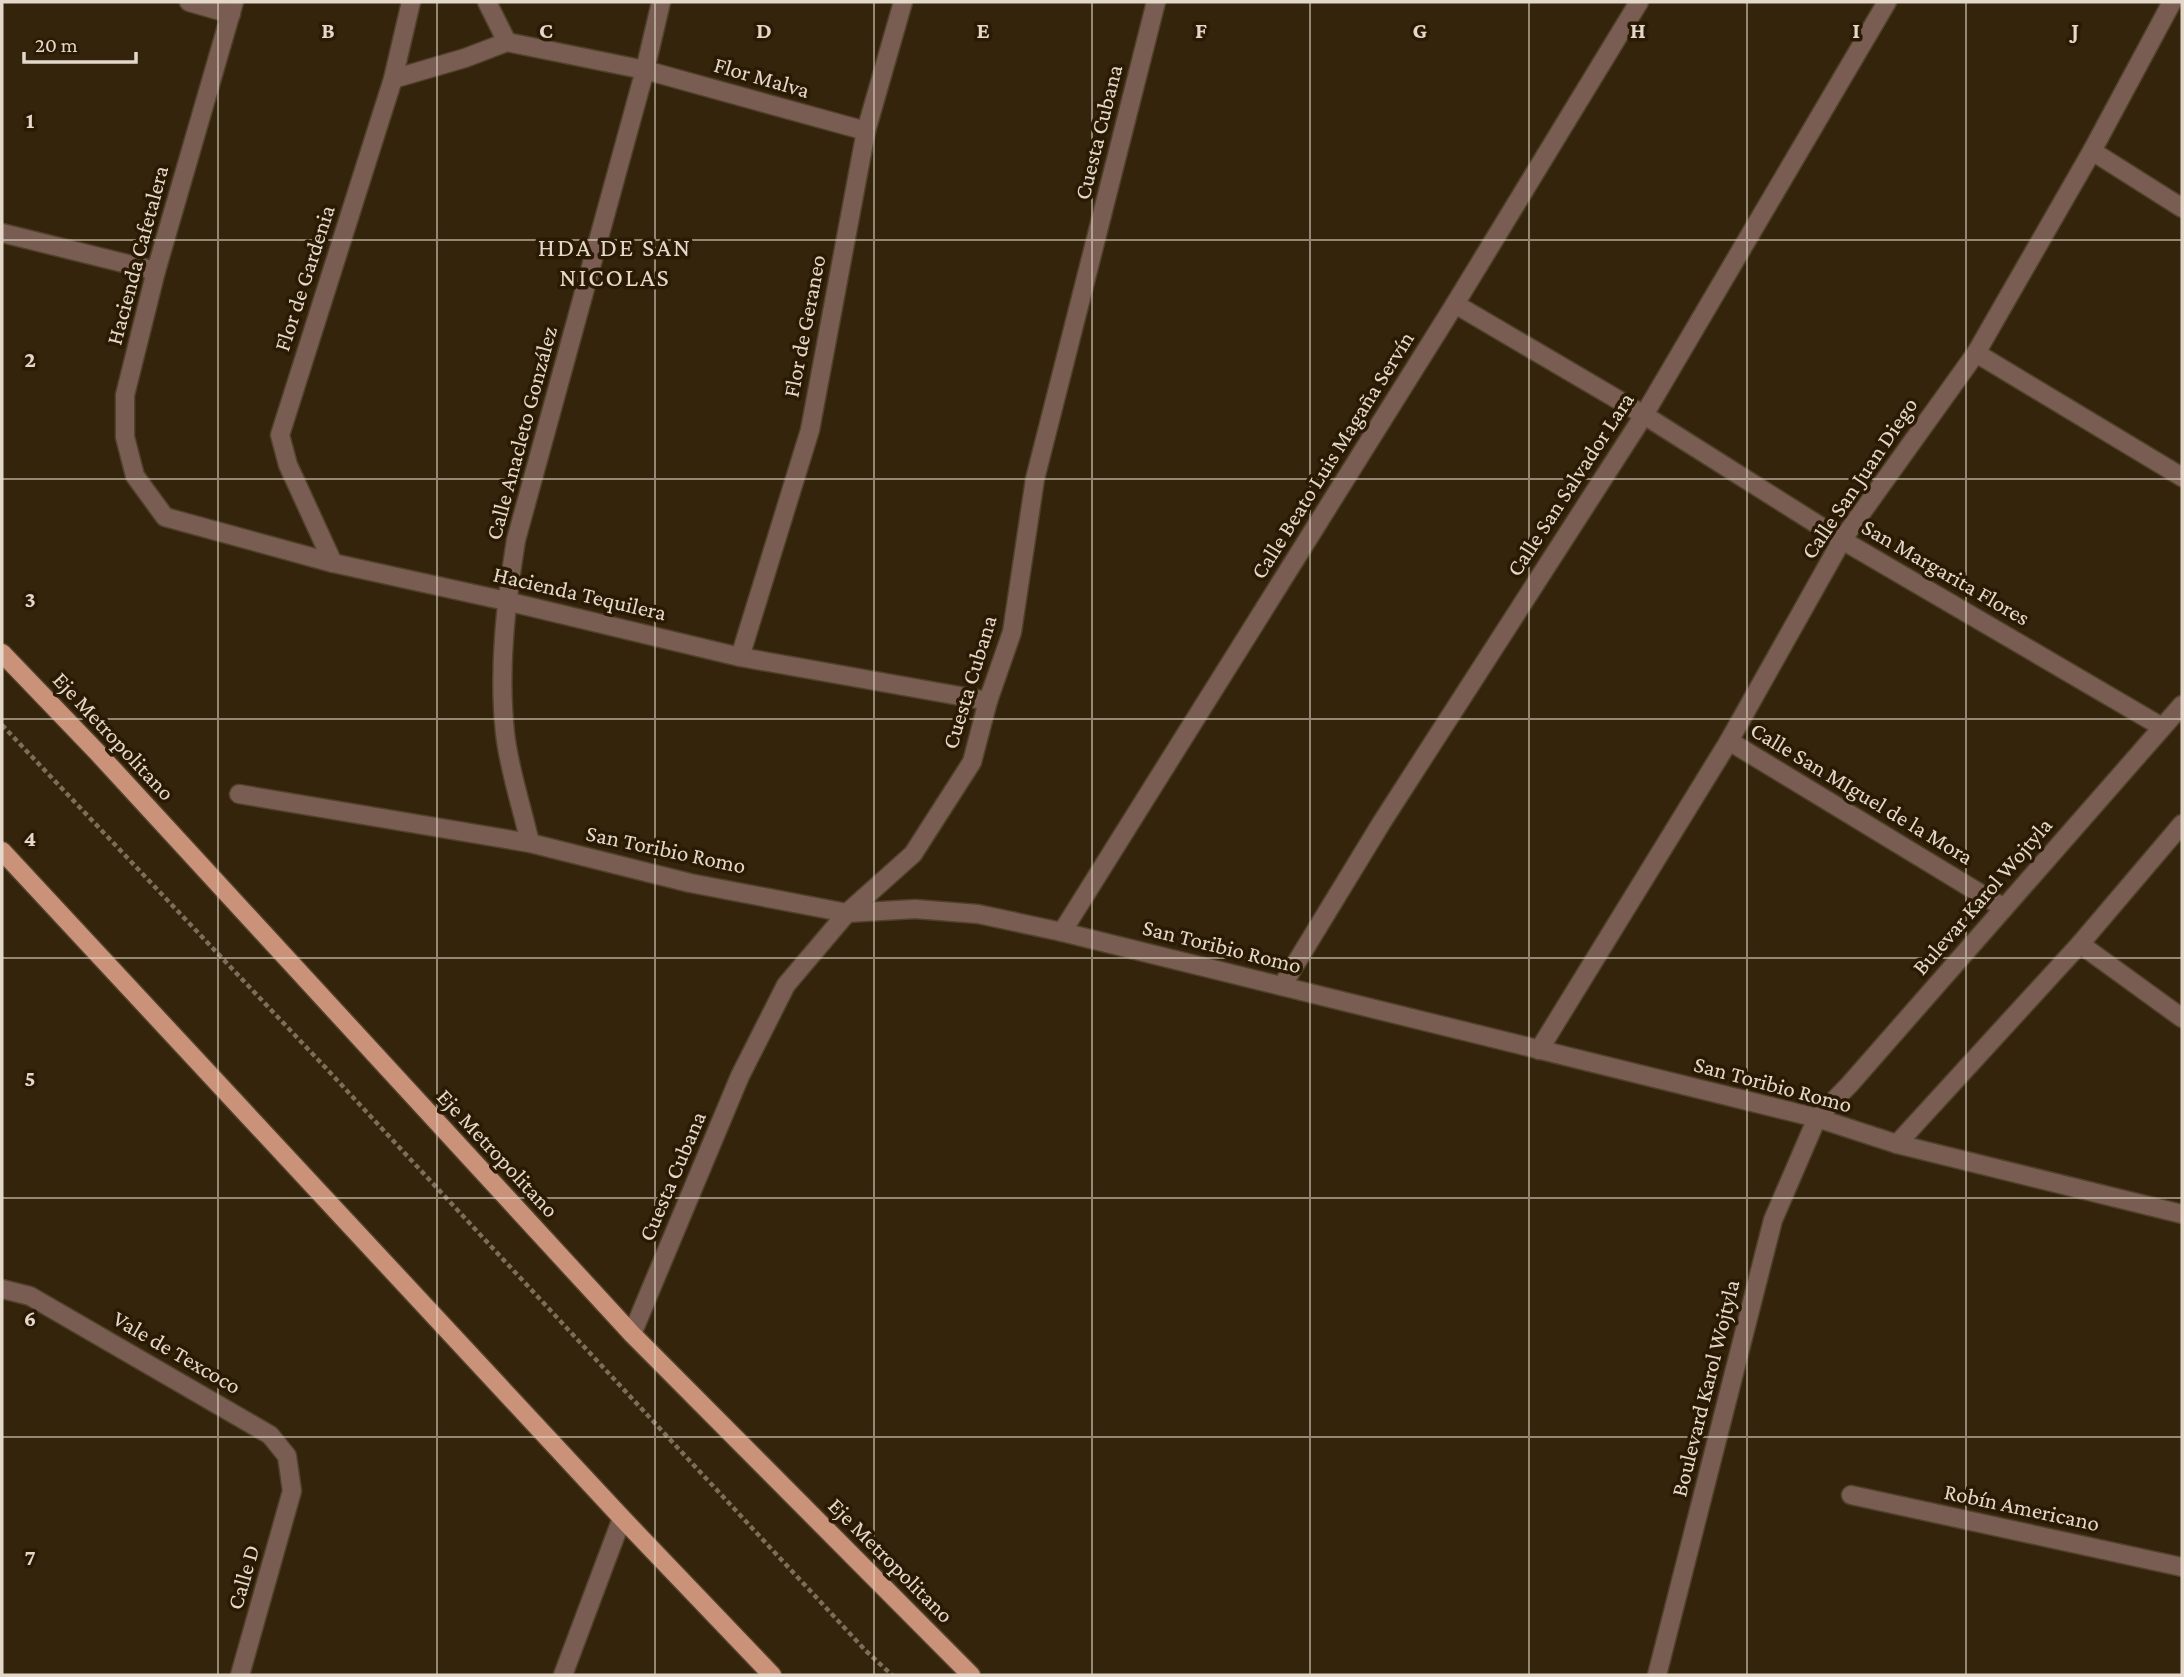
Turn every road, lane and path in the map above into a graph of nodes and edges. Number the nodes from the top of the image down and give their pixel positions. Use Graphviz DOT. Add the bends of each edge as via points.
graph roads {
  1 [pos="189,2"];
  2 [pos="411,2"];
  3 [pos="487,2"];
  4 [pos="661,2"];
  5 [pos="903,2"];
  6 [pos="1156,2"];
  7 [pos="1639,2"];
  8 [pos="1887,2"];
  9 [pos="2172,2"];
  10 [pos="233,8"];
  11 [pos="507,42"];
  12 [pos="645,70"];
  13 [pos="393,79"];
  14 [pos="866,131"];
  15 [pos="2092,151"];
  16 [pos="2182,208"];
  17 [pos="2,233"];
  18 [pos="156,271"];
  19 [pos="1455,304"];
  20 [pos="1976,353"];
  21 [pos="1644,415"];
  22 [pos="2182,477"];
  23 [pos="165,517"];
  24 [pos="1842,540"];
  25 [pos="333,563"];
  26 [pos="506,601"];
  27 [pos="2,653"];
  28 [pos="740,657"];
  29 [pos="988,701"];
  30 [pos="2182,705"];
  31 [pos="2,724"];
  32 [pos="2162,727"];
  33 [pos="1730,741"];
  34 [pos="239,794"];
  35 [pos="2182,824"];
  36 [pos="530,843"];
  37 [pos="2,851"];
  38 [pos="2004,908"];
  39 [pos="847,913"];
  40 [pos="1062,932"];
  41 [pos="2080,944"];
  42 [pos="1282,986"];
  43 [pos="2182,1018"];
  44 [pos="1539,1050"];
  45 [pos="1817,1118"];
  46 [pos="1897,1144"];
  47 [pos="2182,1214"];
  48 [pos="2,1289"];
  49 [pos="632,1334"];
  50 [pos="292,1491"];
  51 [pos="1851,1495"];
  52 [pos="622,1518"];
  53 [pos="2182,1567"];
  54 [pos="240,1675"];
  55 [pos="563,1675"];
  56 [pos="772,1675"];
  57 [pos="892,1675"];
  58 [pos="971,1675"];
  59 [pos="1657,1675"];
  1 -- 10 [label="street"];
  2 -- 13 [label="street, Flor de Gardenia"];
  3 -- 11 [label="street"];
  4 -- 12 [label="street, Calle Anacleto González"];
  5 -- 14 [label="street, Flor de Geraneo"];
  6 -- 29 [label="street, Cuesta Cubana" via="1035,479 1012,632"];
  7 -- 19 [label="street, Calle Beato Luis Magaña Servín"];
  8 -- 21 [label="street, Calle San Salvador Lara"];
  9 -- 15 [label="street, Calle San Juan Diego"];
  10 -- 18 [label="street, Hacienda Cafetalera"];
  11 -- 12 [label="street, Flor Malva"];
  11 -- 13 [label="street"];
  12 -- 14 [label="street, Flor Malva"];
  12 -- 26 [label="street, Calle Anacleto González" via="516,540"];
  13 -- 25 [label="street, Flor de Gardenia" via="280,435 288,465"];
  14 -- 28 [label="street, Flor de Geraneo" via="810,430"];
  15 -- 16 [label="street"];
  15 -- 20 [label="street, Calle San Juan Diego"];
  17 -- 18 [label="street"];
  18 -- 23 [label="street, Hacienda Cafetalera" via="125,395 125,437 135,476"];
  19 -- 21 [label="street, San Margarita Flores"];
  19 -- 40 [label="street, Calle Beato Luis Magaña Servín"];
  20 -- 22 [label="street"];
  20 -- 24 [label="street, Calle San Juan Diego"];
  21 -- 24 [label="street, San Margarita Flores"];
  21 -- 42 [label="street, Calle San Salvador Lara"];
  23 -- 25 [label="street, Hacienda Tequilera"];
  24 -- 32 [label="street, San Margarita Flores"];
  24 -- 33 [label="street, Calle San Juan Diego"];
  25 -- 26 [label="street, Hacienda Tequilera"];
  26 -- 28 [label="street, Hacienda Tequilera"];
  26 -- 36 [label="street, Calle Anacleto González" via="505,733"];
  27 -- 49 [label="main road, Eje Metropolitano"];
  28 -- 29 [label="street, Hacienda Tequilera"];
  29 -- 39 [label="street, Cuesta Cubana" via="972,762 913,854"];
  30 -- 32 [label="street, Bulevar Karol Wojtyla"];
  31 -- 57 [label="path"];
  32 -- 38 [label="street, Bulevar Karol Wojtyla"];
  33 -- 38 [label="street, Calle San MIguel de la Mora"];
  33 -- 44 [label="street, Calle San Juan Diego"];
  34 -- 36 [label="street, San Toribio Romo"];
  35 -- 41 [label="street"];
  36 -- 39 [label="street, San Toribio Romo" via="690,883"];
  37 -- 52 [label="main road"];
  38 -- 45 [label="street, Bulevar Karol Wojtyla"];
  39 -- 40 [label="street, San Toribio Romo" via="915,909 978,914"];
  39 -- 49 [label="street, Cuesta Cubana" via="786,985 740,1076"];
  40 -- 42 [label="street, San Toribio Romo"];
  41 -- 43 [label="street"];
  41 -- 46 [label="street"];
  42 -- 44 [label="street, San Toribio Romo"];
  44 -- 45 [label="street, San Toribio Romo"];
  45 -- 46 [label="street, San Toribio Romo"];
  45 -- 59 [label="street, Boulevard Karol Wojtyla" via="1773,1220"];
  46 -- 47 [label="street, San Toribio Romo"];
  48 -- 50 [label="street, Vale de Texcoco" via="30,1296 270,1435 287,1456"];
  49 -- 58 [label="main road, Eje Metropolitano"];
  50 -- 54 [label="street, Calle D"];
  51 -- 53 [label="street, Robín Americano"];
  52 -- 55 [label="street"];
  52 -- 56 [label="main road"];
}
